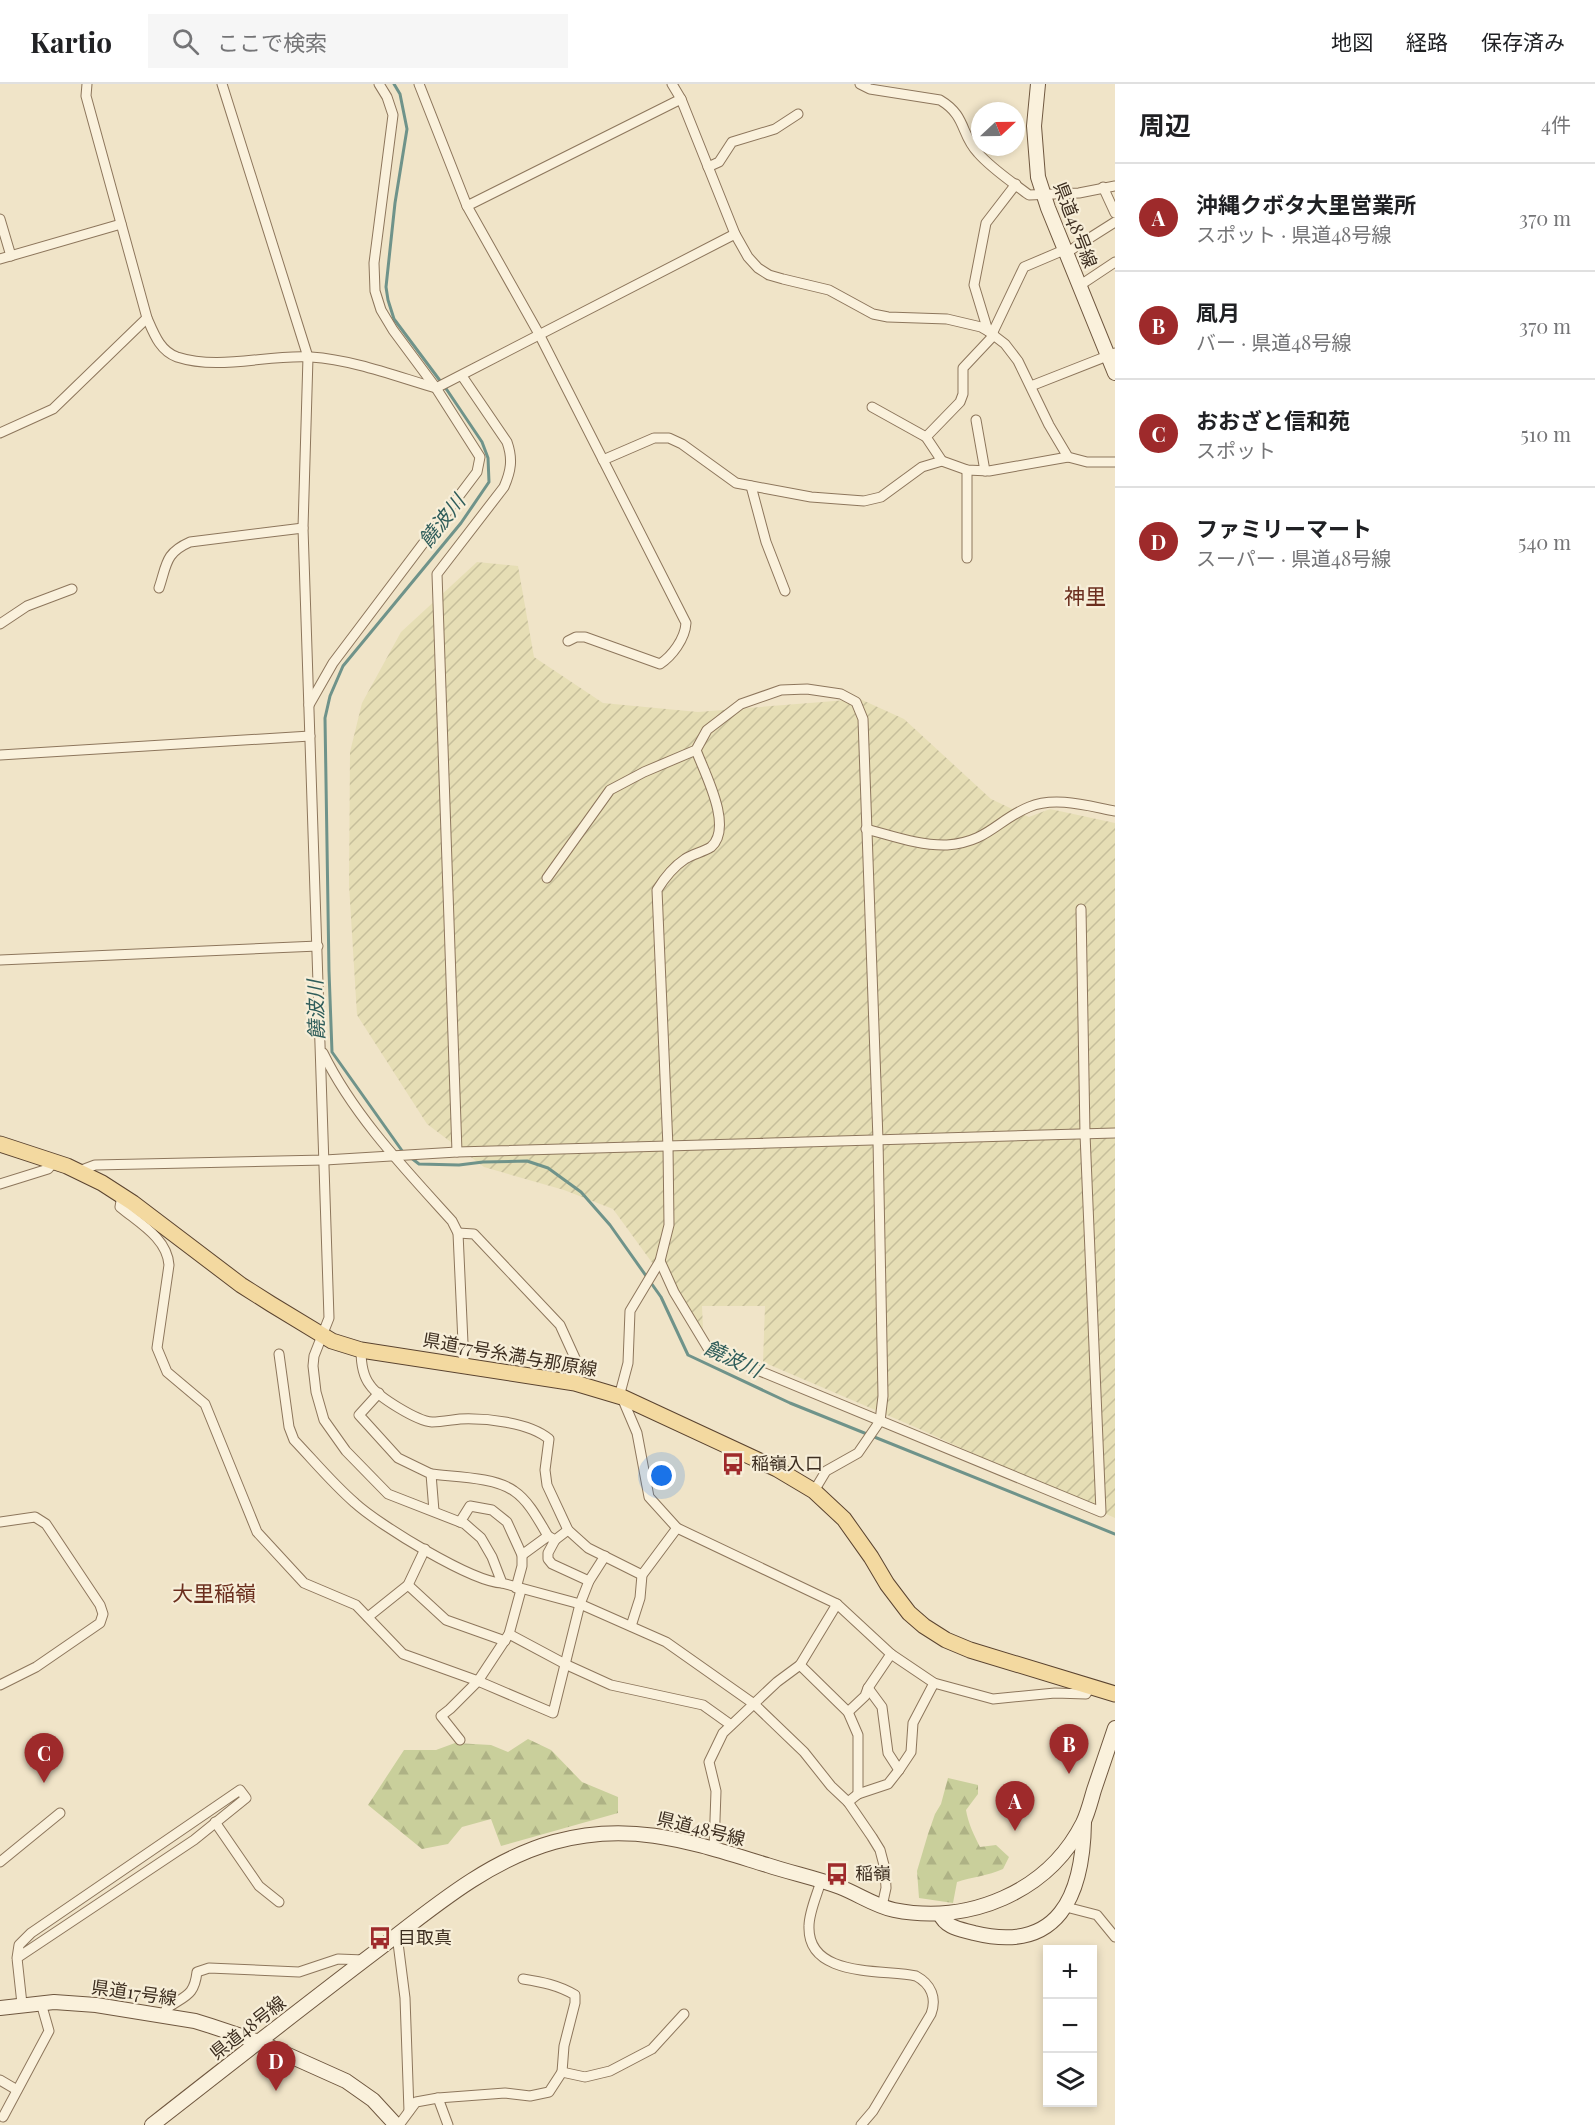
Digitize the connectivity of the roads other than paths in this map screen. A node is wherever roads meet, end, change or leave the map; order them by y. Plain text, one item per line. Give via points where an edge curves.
1 (87, 84) edge
2 (222, 84) edge
3 (379, 84) edge
4 (419, 84) edge
5 (672, 84) edge
6 (860, 84) edge
7 (1038, 84) edge
8 (681, 99) junction
9 (798, 114) dead end
10 (708, 167) junction
11 (1016, 184) junction
12 (1115, 186) edge
13 (1103, 187) junction
14 (1043, 195) junction
15 (467, 206) junction
16 (1115, 213) edge
17 (0, 219) edge
18 (1115, 222) edge
19 (121, 224) junction
20 (735, 234) junction
21 (1065, 251) junction
22 (11, 256) junction
23 (0, 259) edge
24 (1115, 262) edge
25 (1079, 286) junction
26 (147, 318) junction
27 (992, 333) junction
28 (539, 334) junction
29 (1111, 355) edge
30 (308, 357) junction
31 (1115, 373) edge
32 (462, 376) junction
33 (1031, 386) junction
34 (436, 388) junction
35 (872, 407) dead end
36 (976, 420) dead end
37 (0, 433) edge
38 (926, 437) junction
39 (1068, 457) junction
40 (603, 460) junction
41 (942, 460) junction
42 (1115, 462) edge
43 (967, 470) junction
44 (985, 471) junction
45 (751, 486) junction
46 (303, 528) junction
47 (967, 558) dead end
48 (159, 588) dead end
49 (72, 589) dead end
50 (785, 591) dead end
51 (0, 624) edge
52 (568, 641) dead end
53 (309, 706) junction
54 (310, 736) junction
55 (696, 750) junction
56 (0, 755) edge
57 (1115, 812) edge
58 (866, 829) junction
59 (547, 878) dead end
60 (1081, 909) dead end
61 (318, 946) junction
62 (0, 960) edge
63 (321, 1048) junction
64 (1115, 1133) edge
65 (1085, 1134) junction
66 (878, 1140) junction
67 (0, 1144) edge
68 (668, 1147) junction
69 (457, 1152) junction
70 (392, 1156) junction
71 (324, 1160) junction
72 (54, 1162) junction
73 (79, 1170) junction
74 (0, 1184) edge
75 (122, 1195) junction
76 (458, 1233) junction
77 (660, 1261) junction
78 (323, 1336) junction
79 (361, 1350) junction
80 (279, 1354) dead end
81 (464, 1365) junction
82 (574, 1383) junction
83 (378, 1393) junction
84 (622, 1397) junction
85 (880, 1421) junction
86 (432, 1474) junction
87 (814, 1491) junction
88 (434, 1511) junction
89 (0, 1522) edge
90 (460, 1522) junction
91 (677, 1528) junction
92 (568, 1530) junction
93 (551, 1538) junction
94 (425, 1549) junction
95 (522, 1555) junction
96 (605, 1556) junction
97 (642, 1575) junction
98 (589, 1581) junction
99 (502, 1583) junction
100 (408, 1585) junction
101 (519, 1589) junction
102 (580, 1604) junction
103 (837, 1604) junction
104 (368, 1617) junction
105 (631, 1626) junction
106 (507, 1638) junction
107 (891, 1654) junction
108 (567, 1665) junction
109 (800, 1665) junction
110 (478, 1681) junction
111 (934, 1683) junction
112 (0, 1685) edge
113 (1090, 1687) junction
114 (868, 1688) junction
115 (1115, 1694) edge
116 (754, 1704) junction
117 (848, 1712) junction
118 (731, 1725) junction
119 (1115, 1728) edge
120 (460, 1740) dead end
121 (899, 1770) junction
122 (858, 1794) junction
123 (848, 1802) junction
124 (60, 1813) dead end
125 (215, 1822) junction
126 (1084, 1822) junction
127 (714, 1848) junction
128 (0, 1863) edge
129 (822, 1881) junction
130 (279, 1902) dead end
131 (882, 1906) junction
132 (1066, 1906) junction
133 (940, 1914) junction
134 (397, 1935) junction
135 (1115, 1937) edge
136 (17, 1958) junction
137 (364, 1960) junction
138 (523, 1979) dead end
139 (41, 2003) junction
140 (22, 2004) junction
141 (0, 2008) edge
142 (684, 2014) dead end
143 (164, 2016) junction
144 (259, 2042) junction
145 (562, 2072) junction
146 (0, 2080) edge
147 (17, 2090) junction
148 (438, 2098) junction
149 (409, 2111) junction
150 (3, 2117) dead end
151 (152, 2125) edge
152 (397, 2125) edge
153 (448, 2125) edge
154 (861, 2125) edge

1 - 19 street via 86,96
2 - 30 street
3 - 34 street via 393,115 374,263 375,291 393,330
4 - 15 street
5 - 8 street
6 - 11 street via 940,100 948,105 957,113 978,153
7 - 14 main road, 県道48号線 via 1034,141
8 - 10 street
8 - 15 street
9 - 10 street via 775,129 732,142 719,162
10 - 20 street
11 - 14 street via 1029,195
11 - 27 street via 986,223 974,285
12 - 13 street
13 - 14 street
13 - 16 street
14 - 21 main road, 県道48号線
15 - 28 street
17 - 22 street
18 - 21 street
19 - 22 street
19 - 26 street
20 - 27 street via 748,257 769,275 829,290 873,314 947,319
20 - 28 street
21 - 25 main road, 県道48号線
21 - 27 street via 1024,267
22 - 23 street
24 - 25 street
25 - 29 main road, 県道48号線
26 - 30 street via 157,341 176,357 208,362
26 - 37 street via 53,409
27 - 33 street via 1018,361
27 - 38 street via 963,368 960,402
28 - 32 street
28 - 40 street
29 - 31 main road, 県道48号線
29 - 33 street
30 - 34 street via 345,361
30 - 46 street
32 - 34 street
32 - 69 street via 507,442 511,471 504,487 437,574
33 - 39 street
34 - 53 street via 480,457 477,472 333,663
35 - 38 street
36 - 44 street
38 - 41 street
39 - 42 street via 1077,461
39 - 44 street
40 - 45 street via 654,438 669,438 736,483
40 - 52 street via 686,623 685,630 670,657 660,664 585,637
41 - 43 street
41 - 45 street via 922,467 881,497 864,501 811,497
43 - 44 street
43 - 47 street
45 - 50 street
46 - 48 street via 190,542 175,549 169,557
46 - 53 street
49 - 51 street via 27,606
53 - 54 street
54 - 56 street
54 - 61 street
55 - 58 street via 706,730 741,704 781,690 842,694 856,702 863,719
55 - 59 street via 610,790
55 - 68 street via 719,810 719,831 709,848 670,871 657,890
57 - 58 street via 1051,802 1029,806 984,836 948,845 927,844
58 - 66 street
60 - 65 street
61 - 62 street
61 - 63 street
63 - 70 street via 334,1076
63 - 71 street
64 - 65 street
65 - 66 street
65 - 85 street via 1101,1512
66 - 68 street
66 - 85 street via 883,1396
67 - 72 main road, 県道77号糸満与那原線
68 - 69 street
68 - 77 street via 669,1225
69 - 70 street
70 - 71 street
70 - 76 street via 452,1221
71 - 73 street via 95,1165
71 - 78 street via 329,1318
72 - 73 main road, 県道77号糸満与那原線
72 - 74 street via 48,1169
73 - 75 main road, 県道77号糸満与那原線
75 - 78 main road, 県道77号糸満与那原線 via 241,1285
75 - 104 street via 120,1207 158,1239 169,1258 157,1348 167,1372 206,1404 257,1532 304,1583 356,1605
76 - 81 street
76 - 82 street via 474,1234 560,1325 575,1358
77 - 84 street via 630,1311
77 - 85 street via 709,1350
78 - 79 main road, 県道77号糸満与那原線
78 - 88 street via 313,1366 324,1420 346,1452 388,1494
79 - 81 main road, 県道77号糸満与那原線
79 - 83 street via 366,1379
80 - 94 street via 294,1440 355,1503
81 - 82 main road, 県道77号糸満与那原線
82 - 84 main road, 県道77号糸満与那原線
83 - 86 street via 359,1415 398,1458
83 - 92 street via 415,1418 433,1422 497,1421 544,1435 549,1439 544,1470 547,1485
84 - 87 main road, 県道77号糸満与那原線 via 777,1469
84 - 91 street via 637,1433 649,1497
85 - 87 street via 858,1453 826,1471
86 - 88 street
86 - 93 street via 499,1483 515,1492
87 - 113 main road, 県道77号糸満与那原線 via 844,1519 896,1597 924,1626 970,1650
88 - 90 street
89 - 112 street via 35,1517 46,1524 103,1614 100,1623 36,1667
90 - 95 street via 470,1506 492,1510 507,1522
90 - 99 street via 481,1538
91 - 97 street
91 - 103 street
92 - 93 street
92 - 96 street via 588,1548
93 - 95 street
93 - 98 street via 548,1559 552,1564
94 - 99 street via 491,1583
94 - 100 street
95 - 101 street
96 - 97 street
96 - 98 street
97 - 105 street
98 - 102 street
99 - 101 street
100 - 104 street
100 - 106 street via 446,1620
101 - 102 street
101 - 106 street
102 - 105 street
102 - 108 street
103 - 107 street
103 - 109 street
104 - 110 street via 403,1654
105 - 116 street via 666,1642
106 - 108 street
106 - 110 street
107 - 111 street
107 - 114 street
108 - 110 street via 553,1713
108 - 118 street via 611,1685 703,1705
109 - 116 street
109 - 117 street
110 - 120 street via 441,1716
111 - 113 street via 993,1699 1086,1694
111 - 121 street via 913,1723 911,1752
113 - 115 main road, 県道77号糸満与那原線
114 - 117 street
114 - 121 street via 882,1707 888,1753
116 - 118 street
116 - 123 street
117 - 122 street via 858,1735
118 - 127 street via 709,1762 716,1791
119 - 126 main road, 県道48号線
121 - 122 street via 888,1785
122 - 123 street
123 - 131 street via 880,1850 886,1879
124 - 128 street
125 - 130 street via 259,1886
125 - 136 street
125 - 136 street via 246,1798 240,1790 37,1928 20,1945
126 - 132 main road via 1079,1866
126 - 133 main road, 県道48号線 via 1058,1858 1027,1886 994,1904
127 - 129 main road, 県道48号線
127 - 134 main road, 県道48号線 via 642,1833 556,1841 513,1857 483,1874
129 - 131 main road, 県道48号線
129 - 154 street via 809,1927 820,1955 840,1966 916,1976 926,1982 933,1996 931,2014
131 - 133 main road, 県道48号線
132 - 133 main road via 1042,1929 1010,1938 950,1926
132 - 135 street via 1097,1915
134 - 137 main road, 県道48号線
134 - 149 street via 405,1998
136 - 140 street
137 - 143 street via 338,1959 299,1972 203,1969 197,1972 193,1990 166,2009
137 - 144 main road, 県道48号線
138 - 145 street via 562,1987 575,1995
139 - 140 main road, 県道17号線
139 - 143 main road, 県道17号線 via 96,2005
139 - 147 street via 49,2031
140 - 141 main road, 県道17号線
142 - 145 street via 652,2049 610,2071 585,2077
143 - 144 main road, 県道17号線 via 195,2021
144 - 151 main road, 県道48号線
144 - 152 main road, 県道17号線 via 362,2091
145 - 148 street via 549,2092 530,2096 505,2093
146 - 147 street
147 - 150 street
148 - 149 street via 416,2102
148 - 153 street
149 - 152 street

